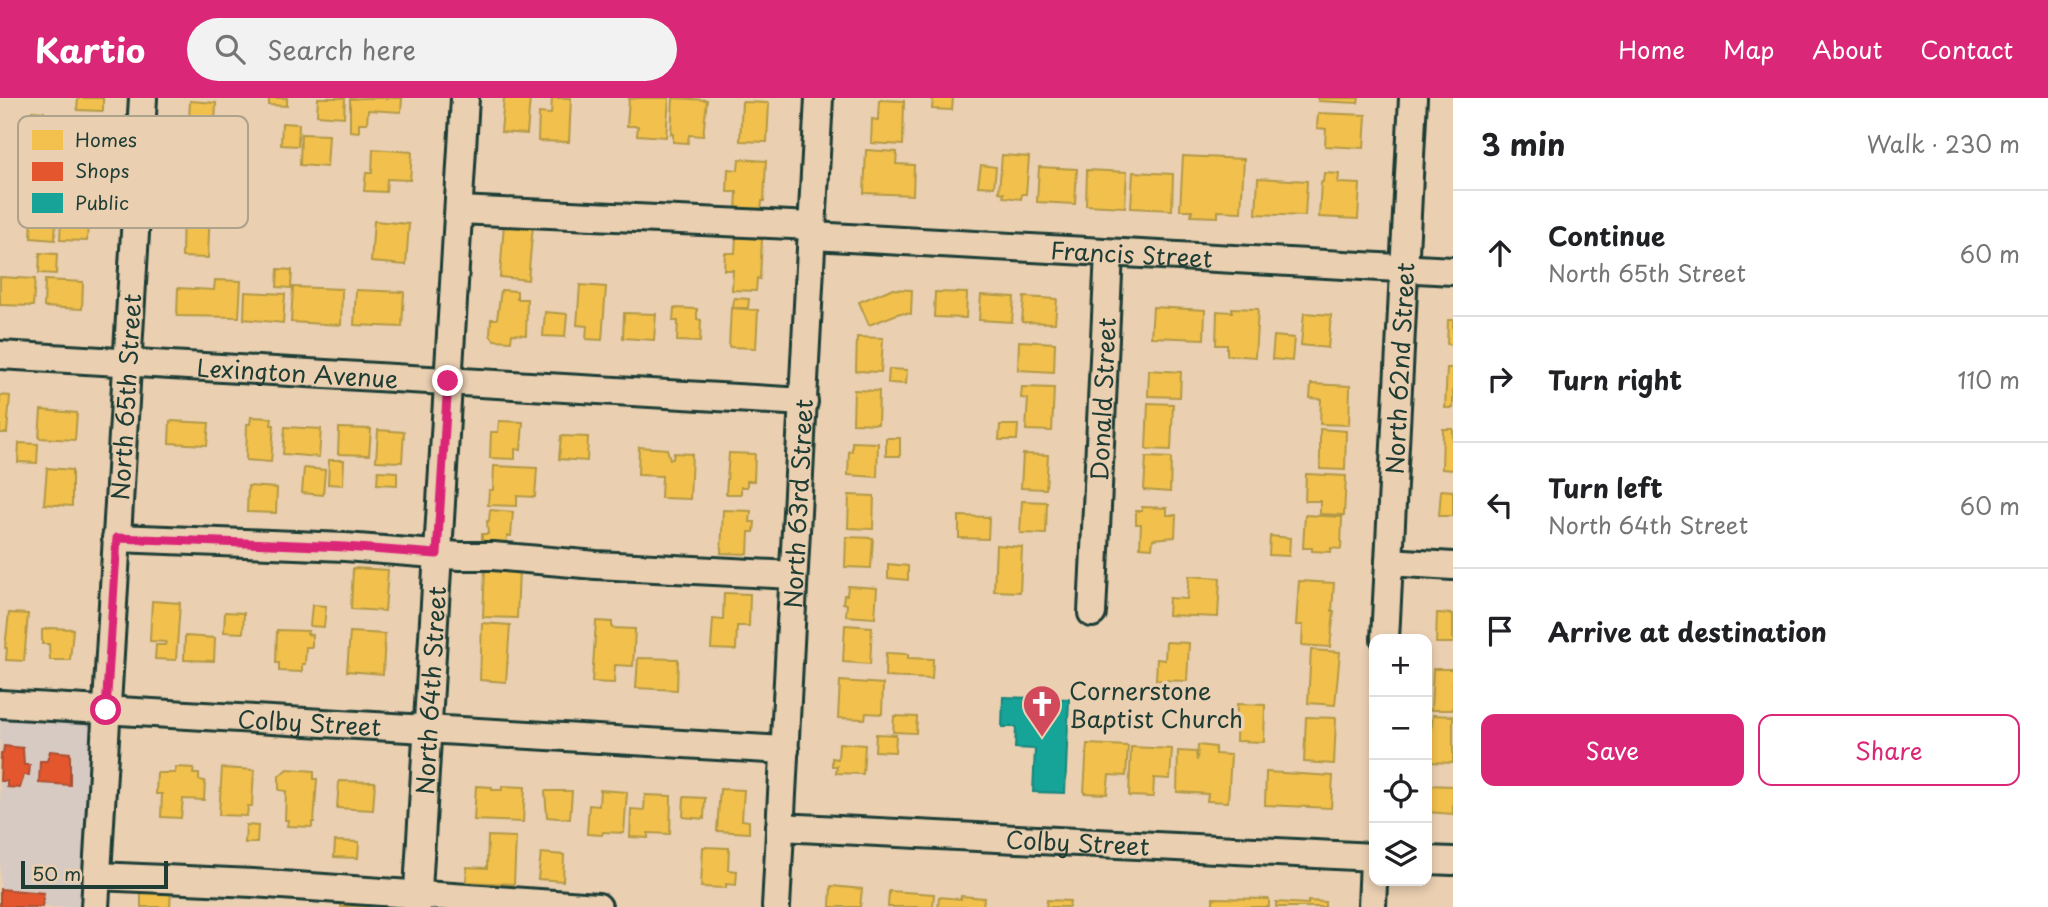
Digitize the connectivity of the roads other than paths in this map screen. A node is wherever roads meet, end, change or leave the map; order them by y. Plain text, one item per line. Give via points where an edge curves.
1 (143, 98) edge
2 (465, 98) edge
3 (820, 98) edge
4 (1413, 98) edge
5 (142, 116) edge
6 (458, 210) junction
7 (135, 228) edge
8 (812, 231) junction
9 (1109, 253) junction
10 (1404, 269) junction
11 (1453, 271) edge
12 (0, 355) edge
13 (127, 362) junction
14 (448, 381) junction
15 (804, 402) junction
16 (117, 538) junction
17 (437, 554) junction
18 (1389, 562) junction
19 (1453, 566) edge
20 (793, 575) junction
21 (1092, 613) dead end
22 (1385, 634) edge
23 (0, 704) edge
24 (106, 710) junction
25 (428, 729) junction
26 (785, 750) junction
27 (780, 827) junction
28 (1369, 859) edge
29 (1432, 860) edge
30 (1453, 861) edge
31 (97, 876) junction
32 (1373, 886) edge
33 (417, 901) edge
34 (95, 907) edge
35 (598, 907) edge
36 (776, 907) edge
37 (1372, 907) edge

1 - 5 street, North 65th Street
2 - 6 street, North 64th Street
3 - 8 street, North 63rd Street
4 - 10 street, North 62nd Street
6 - 8 street, Francis Street
6 - 14 street, North 64th Street
7 - 13 street, North 65th Street
8 - 9 street, Francis Street
8 - 15 street, North 63rd Street
9 - 10 street, Francis Street
9 - 21 street, Donald Street
10 - 11 street, Francis Street
10 - 18 street, North 62nd Street
12 - 13 street, Lexington Avenue
13 - 14 street, Lexington Avenue
13 - 16 street, North 65th Street
14 - 15 street, Lexington Avenue
14 - 17 street, North 64th Street
15 - 20 street, North 63rd Street
16 - 17 street
16 - 24 street, North 65th Street
17 - 20 street
17 - 25 street, North 64th Street
18 - 19 street
18 - 22 street, North 62nd Street
20 - 26 street, North 63rd Street
23 - 24 street, Colby Street
24 - 25 street, Colby Street
24 - 31 street, North 65th Street
25 - 26 street, Colby Street
25 - 33 street, North 64th Street
26 - 27 street, North 63rd Street
27 - 28 street, Colby Street
27 - 36 street, North 63rd Street
29 - 30 street
31 - 33 street via 253,883
31 - 34 street, North 65th Street
32 - 37 street
33 - 35 street

